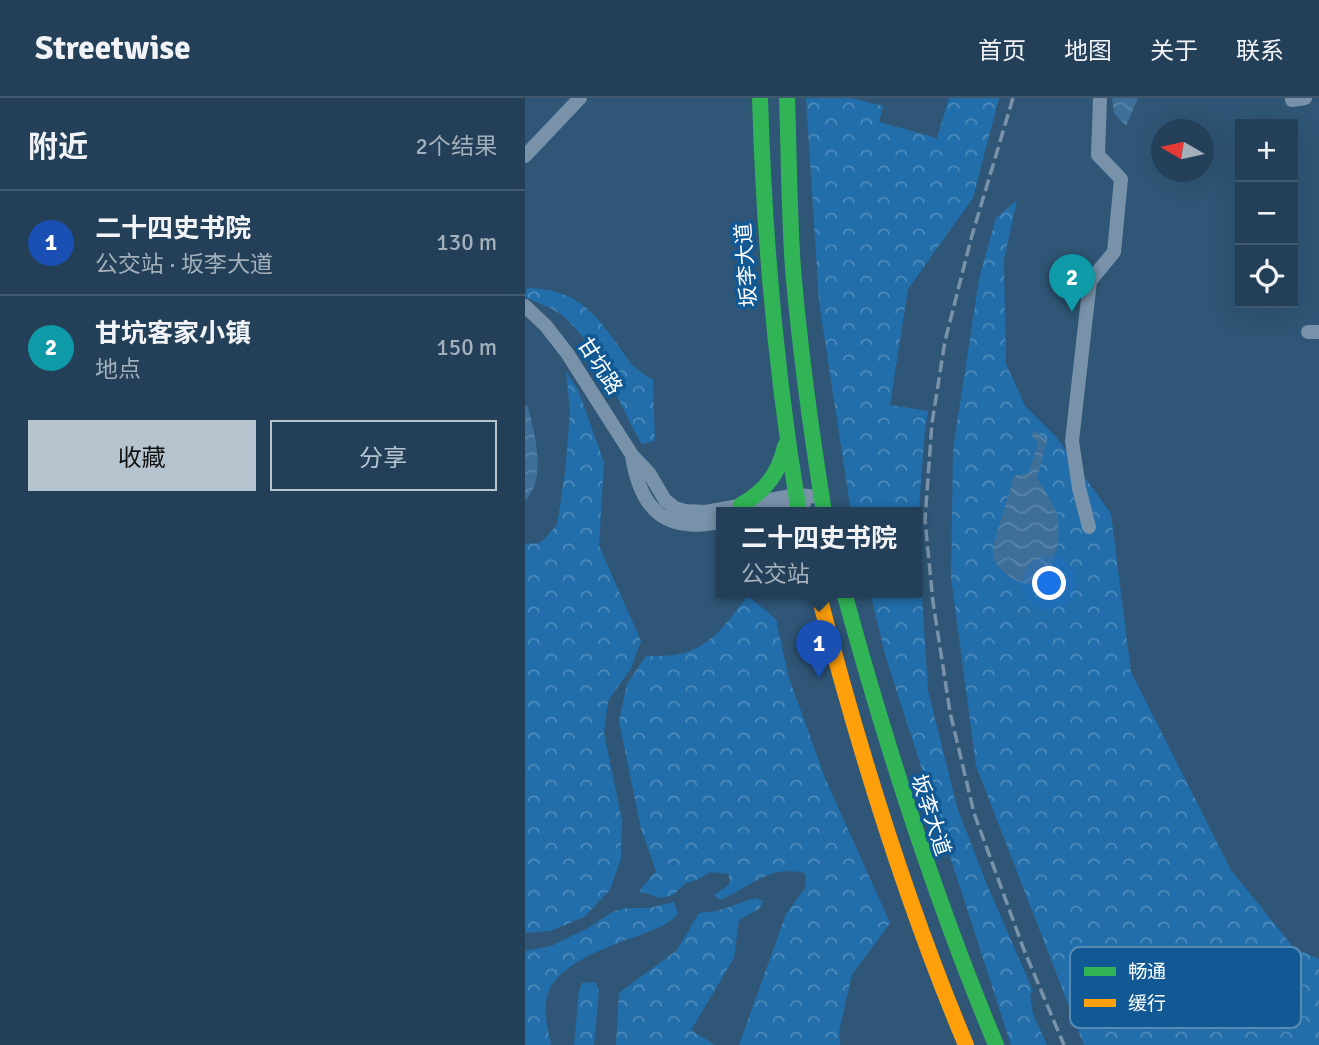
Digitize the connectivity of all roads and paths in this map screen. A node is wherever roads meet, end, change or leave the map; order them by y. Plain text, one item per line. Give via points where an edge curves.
1 (580, 98) edge
2 (760, 98) edge
3 (787, 98) edge
4 (1100, 98) edge
5 (525, 156) edge
6 (525, 306) edge
7 (786, 436) junction
8 (632, 455) junction
9 (797, 504) edge
10 (822, 504) edge
11 (741, 505) junction
12 (730, 507) edge
13 (716, 509) edge
14 (716, 523) edge
15 (1089, 527) dead end
16 (820, 598) edge
17 (846, 598) edge
18 (966, 1045) edge
19 (996, 1045) edge

1 - 5 street
2 - 7 main road, 坂李大道 via 771,313
3 - 10 main road via 797,309
4 - 15 street via 1098,155 1121,179 1114,252 1090,281 1072,441
6 - 8 street, 甘坑路 via 567,354
7 - 9 main road, 坂李大道
7 - 11 main road via 772,481
8 - 13 street via 675,508 696,513
8 - 14 street via 642,492 657,512 667,520 692,526
9 - 10 street
9 - 11 street
11 - 12 street
16 - 18 main road via 901,881
17 - 19 main road, 坂李大道 via 931,883

